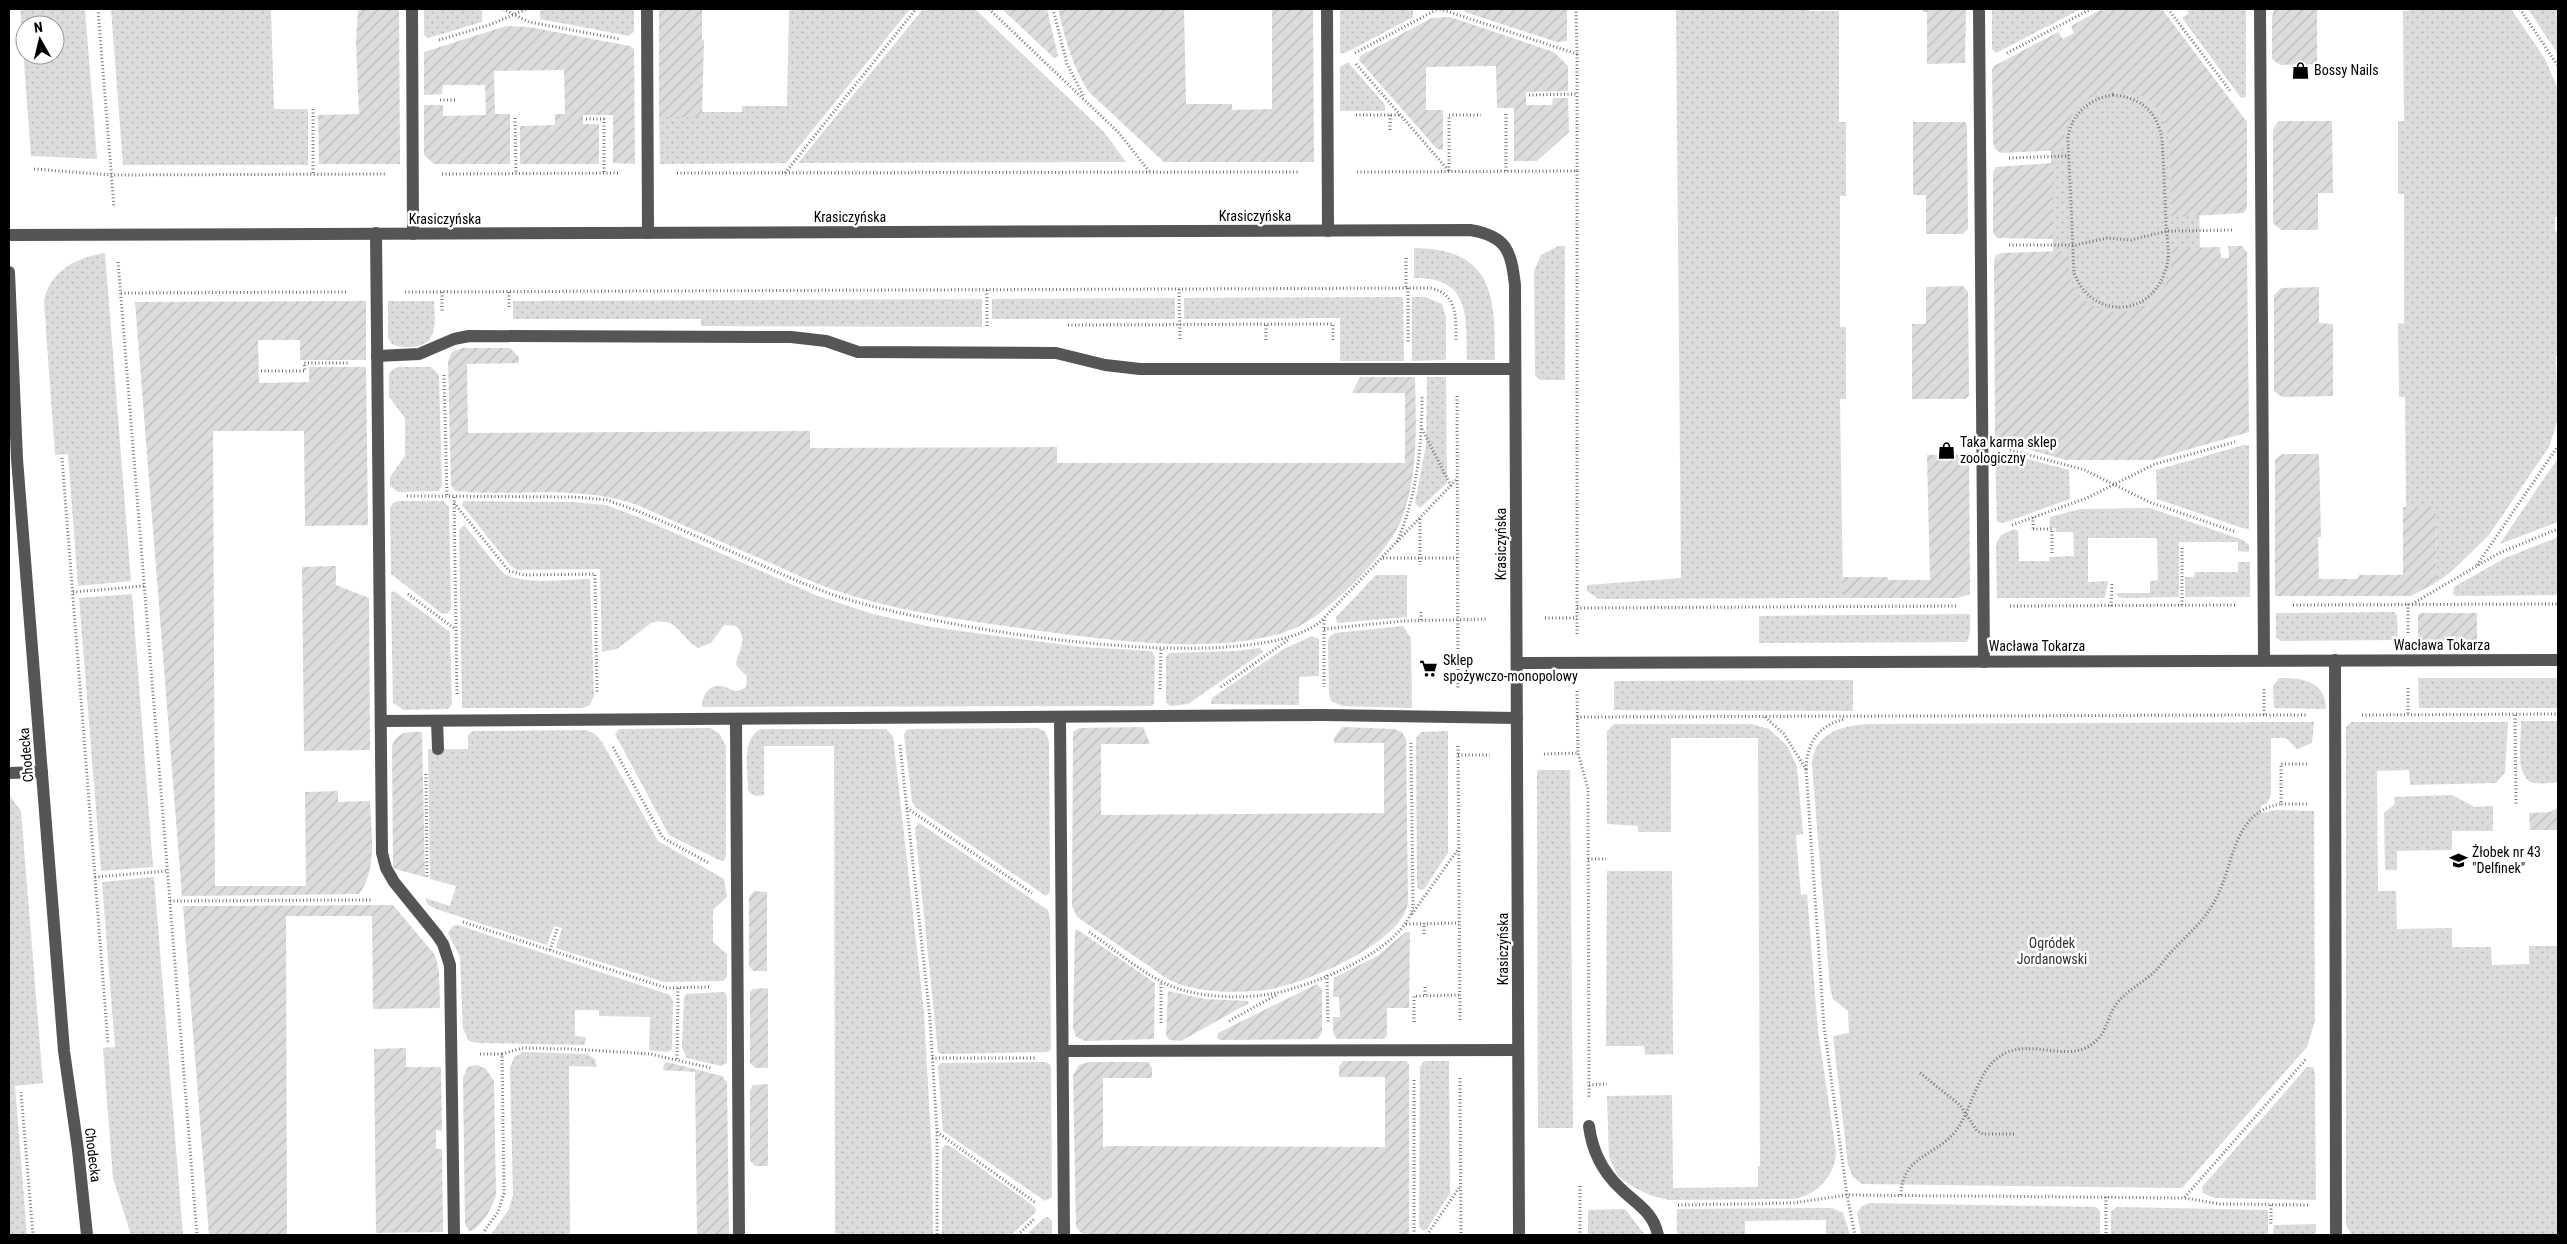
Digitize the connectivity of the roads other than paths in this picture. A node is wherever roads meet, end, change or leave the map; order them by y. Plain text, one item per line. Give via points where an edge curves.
1 (412, 9) edge
2 (647, 9) edge
3 (1327, 9) edge
4 (1979, 9) edge
5 (2260, 9) edge
6 (1328, 231) junction
7 (376, 233) junction
8 (648, 233) junction
9 (413, 234) junction
10 (9, 235) edge
11 (9, 272) edge
12 (377, 360) junction
13 (1515, 368) junction
14 (2264, 660) junction
15 (2335, 660) junction
16 (2558, 660) edge
17 (1984, 662) junction
18 (1517, 663) junction
19 (1060, 717) junction
20 (1517, 718) junction
21 (736, 719) junction
22 (380, 721) junction
23 (437, 721) junction
24 (438, 749) dead end
25 (42, 772) junction
26 (9, 773) edge
27 (1518, 1050) junction
28 (1063, 1054) junction
29 (1589, 1126) road end
30 (1064, 1229) edge
31 (87, 1235) edge
32 (454, 1235) edge
33 (739, 1235) edge
34 (1520, 1235) edge
35 (1658, 1235) edge
36 (2336, 1235) edge

1 - 9 street
2 - 8 street
3 - 6 street
4 - 17 street
5 - 14 street
6 - 8 street, Krasiczyńska
6 - 13 street, Krasiczyńska via 1470,230 1492,235 1501,241 1512,261 1514,273
7 - 9 street, Krasiczyńska
7 - 10 street, Krasiczyńska
7 - 12 street
8 - 9 street, Krasiczyńska
11 - 25 street, Chodecka via 17,458
12 - 13 street via 419,354 469,336 791,336 826,341 864,353 1056,353 1121,368
12 - 22 street
13 - 18 street, Krasiczyńska
14 - 15 street, Wacława Tokarza
14 - 17 street, Wacława Tokarza
15 - 16 street, Wacława Tokarza
15 - 36 street
17 - 18 street, Wacława Tokarza
18 - 20 street, Krasiczyńska
19 - 20 street via 1324,715
19 - 21 street
19 - 28 street
20 - 27 street, Krasiczyńska
21 - 23 street
21 - 33 street
22 - 23 street
22 - 32 street via 383,859 391,878 443,944 450,965
23 - 24 street
25 - 26 street
25 - 31 street, Chodecka via 66,1066
27 - 28 street via 1161,1050
27 - 34 street, Krasiczyńska
28 - 30 street
29 - 35 street via 1597,1157 1620,1189 1649,1213

